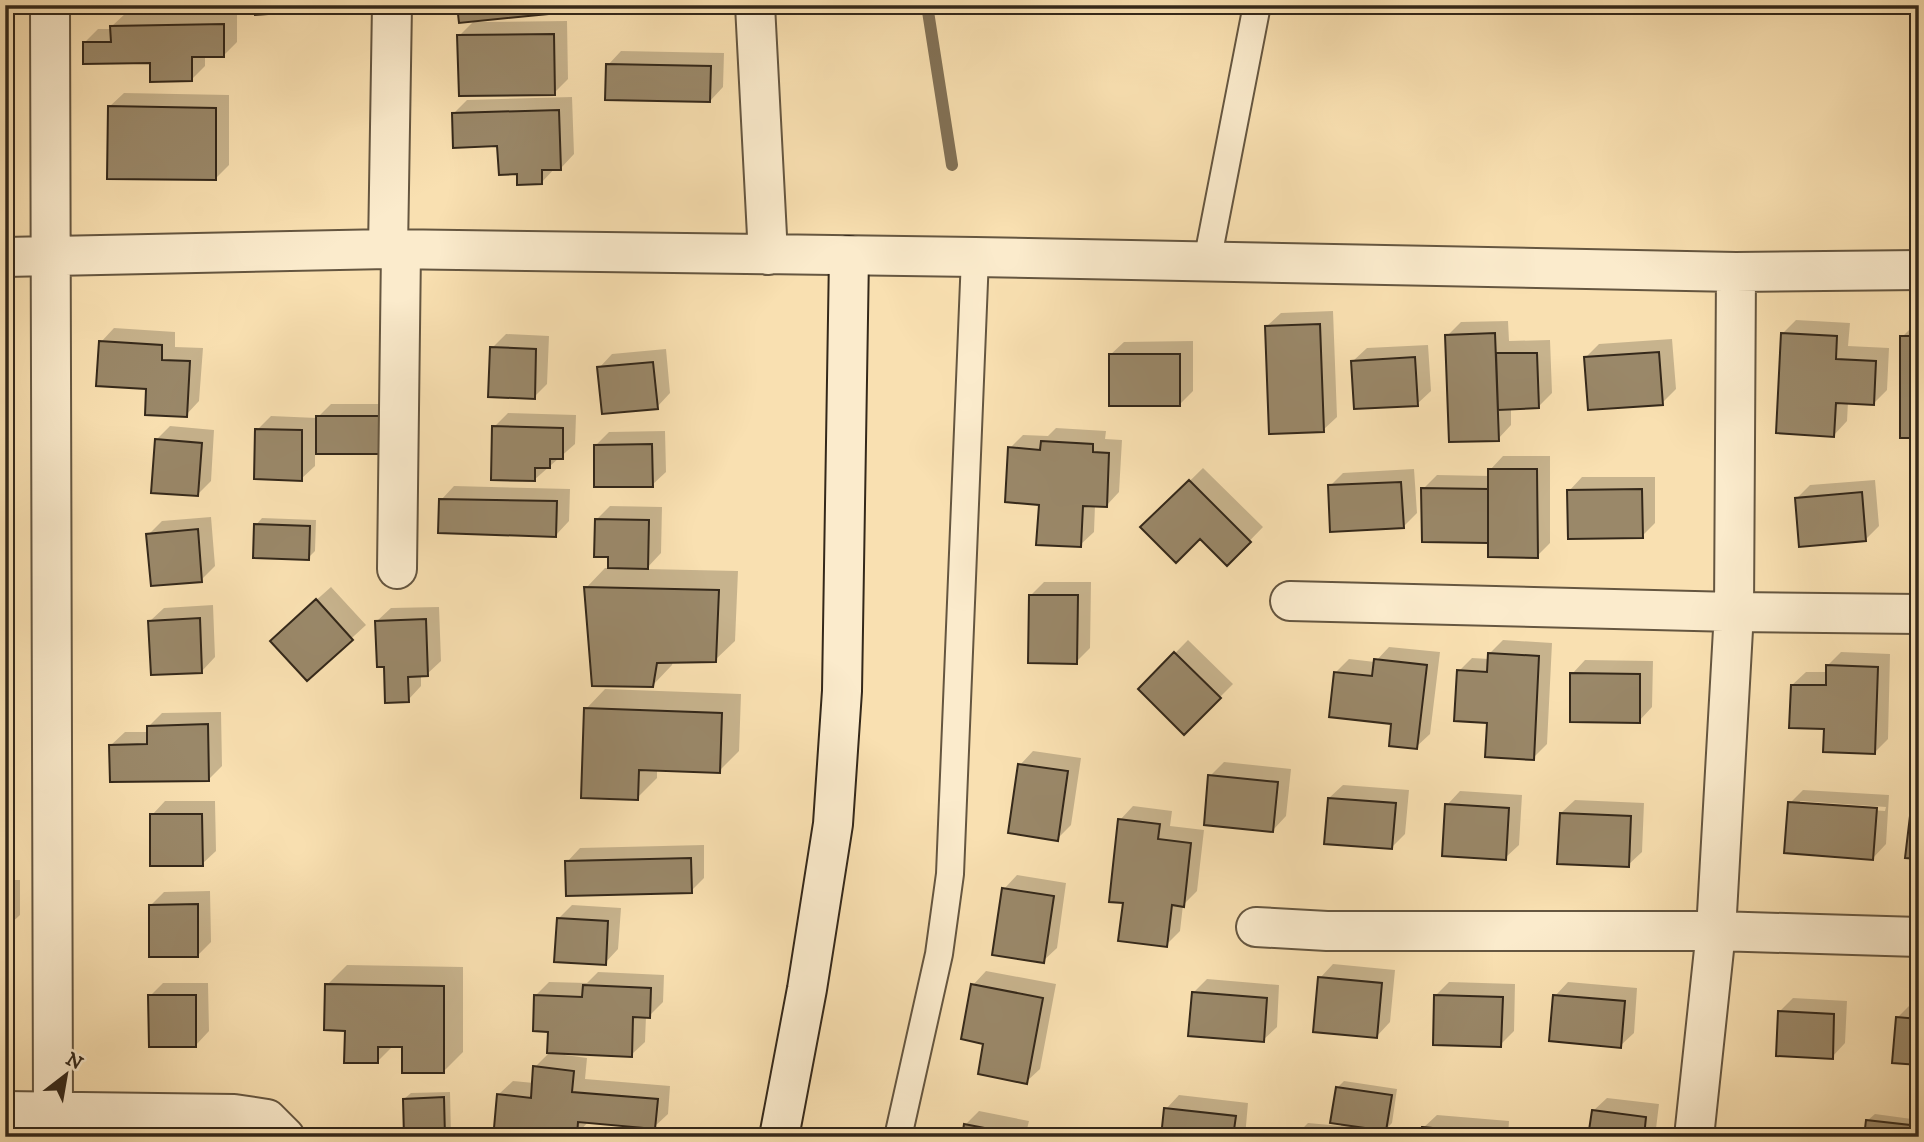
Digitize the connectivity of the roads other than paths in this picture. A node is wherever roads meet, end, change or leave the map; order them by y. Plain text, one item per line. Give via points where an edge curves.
1 (50, 5) edge
2 (392, 5) edge
3 (755, 5) edge
4 (1257, 5) edge
5 (395, 249) junction
6 (768, 255) junction
7 (849, 256) junction
8 (5, 257) edge
9 (51, 257) junction
10 (975, 257) junction
11 (1207, 262) junction
12 (1919, 270) edge
13 (1736, 272) junction
14 (397, 569) dead end
15 (1290, 601) dead end
16 (1734, 612) junction
17 (1919, 614) edge
18 (1256, 927) dead end
19 (1716, 931) junction
20 (1919, 937) edge
21 (53, 1110) junction
22 (5, 1111) edge
23 (285, 1137) edge
24 (779, 1137) edge
25 (898, 1137) edge
26 (1694, 1137) edge

1 - 9 street
2 - 5 street
3 - 6 street
4 - 11 lane
5 - 6 street
5 - 9 street
5 - 14 street
6 - 7 street
7 - 10 street
7 - 24 street via 842,691 833,824
8 - 9 street
9 - 21 street
10 - 11 street
10 - 25 lane via 950,874 939,954
11 - 13 street
12 - 13 street
13 - 16 street
15 - 16 street
16 - 17 street
16 - 19 street
18 - 19 street
19 - 20 street
19 - 26 street
21 - 22 street
21 - 23 street via 234,1114 267,1119

